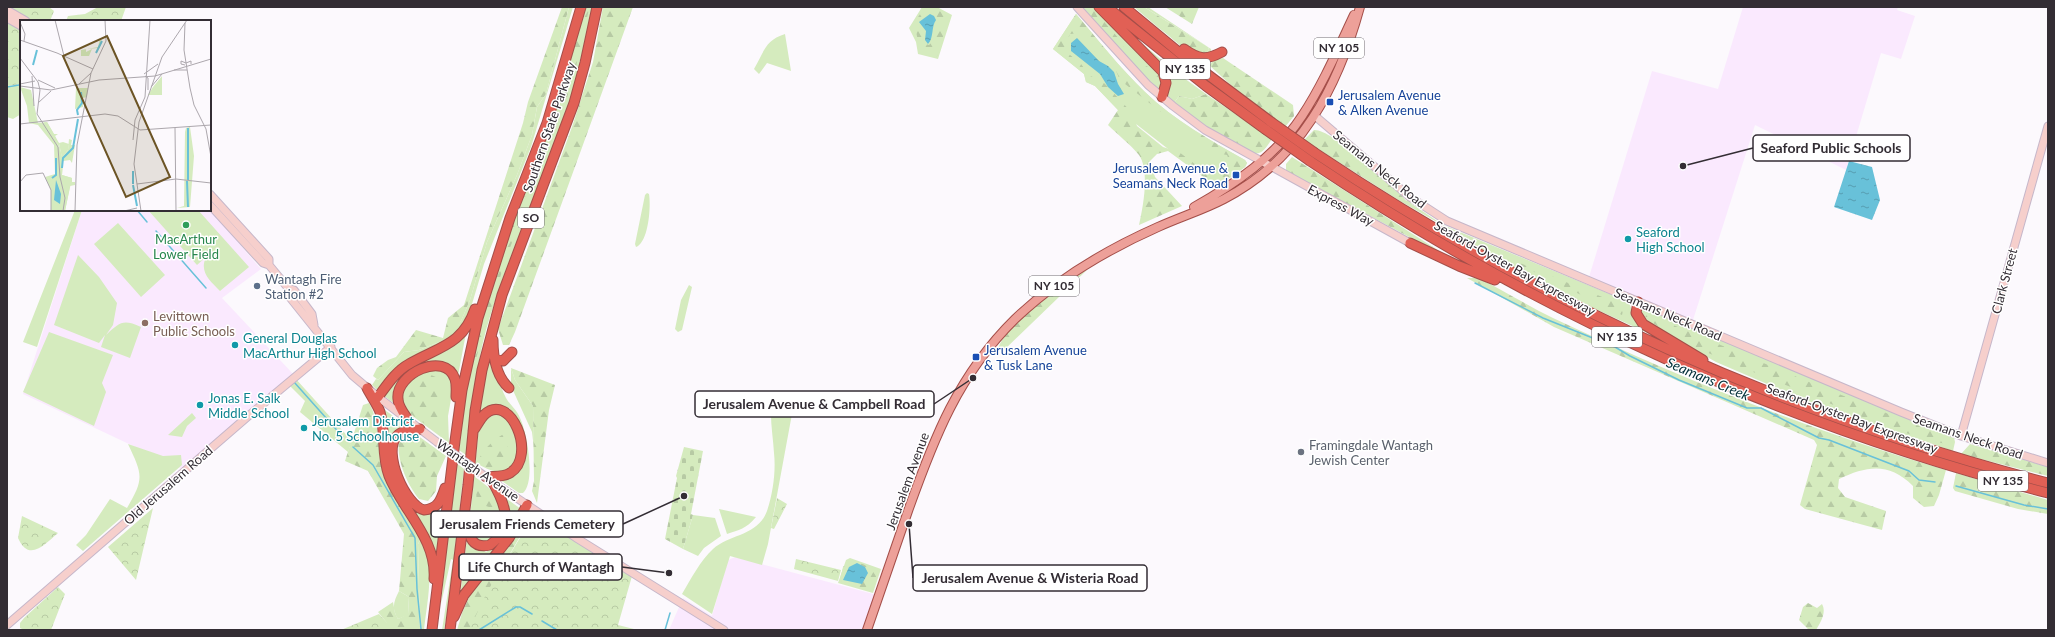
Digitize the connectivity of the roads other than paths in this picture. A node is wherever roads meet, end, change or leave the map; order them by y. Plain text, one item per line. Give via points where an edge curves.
1 (581, 7) edge
2 (597, 7) edge
3 (1077, 7) edge
4 (1099, 7) edge
5 (1107, 7) edge
6 (1359, 7) edge
7 (1126, 8) edge
8 (7, 10) edge
9 (7, 18) edge
10 (24, 20) edge
11 (20, 25) edge
12 (1222, 52) dead end
13 (1162, 97) junction
14 (1315, 116) junction
15 (1268, 125) junction
16 (2048, 126) edge
17 (1313, 157) junction
18 (1260, 162) junction
19 (1271, 168) junction
20 (211, 195) edge
21 (211, 206) edge
22 (510, 218) junction
23 (1162, 225) junction
24 (239, 231) junction
25 (1410, 243) joint
26 (1638, 302) junction
27 (1554, 306) junction
28 (493, 327) junction
29 (331, 347) junction
30 (512, 352) dead end
31 (494, 356) junction
32 (1733, 378) junction
33 (367, 388) junction
34 (509, 388) dead end
35 (378, 396) junction
36 (409, 421) junction
37 (420, 429) junction
38 (473, 431) junction
39 (1961, 436) junction
40 (455, 441) junction
41 (1948, 460) junction
42 (2048, 463) edge
43 (452, 464) junction
44 (1959, 464) junction
45 (489, 479) junction
46 (2048, 483) edge
47 (468, 486) junction
48 (2048, 493) edge
49 (527, 505) junction
50 (7, 625) edge
51 (451, 626) edge
52 (429, 630) edge
53 (432, 630) edge
54 (724, 630) edge
55 (867, 630) edge

1 - 22 highway, Southern State Parkway / SO via 547,123
2 - 28 highway, Southern State Parkway / SO via 574,103 512,267
3 - 13 main road via 1126,63
4 - 13 highway via 1163,72 1166,83
5 - 15 highway, Seaford-Oyster Bay Expressway / NY 135 via 1206,86
6 - 14 main road, Jerusalem Avenue / NY 105 via 1341,66
6 - 18 main road, Jerusalem Avenue / NY 105 via 1302,117
7 - 12 highway via 1198,58 1210,58
7 - 15 highway, Seaford-Oyster Bay Expressway / NY 135
8 - 10 main road
9 - 11 main road
13 - 18 main road via 1205,130
14 - 19 main road, Jerusalem Avenue / NY 105 via 1288,152
14 - 26 main road, Seamans Neck Road via 1410,197 1447,221
15 - 17 highway, Seaford-Oyster Bay Expressway / NY 135, bridge
16 - 39 main road, Clark Street
17 - 27 highway, Seaford-Oyster Bay Expressway / NY 135 via 1422,232
17 - 32 highway, Seaford-Oyster Bay Expressway / NY 135 via 1527,280 1627,331
18 - 19 main road
18 - 23 main road, Jerusalem Avenue / NY 105 via 1216,195
19 - 23 main road, Jerusalem Avenue / NY 105 via 1225,202
19 - 25 main road, Express Way
20 - 24 main road, Wantagh Avenue
21 - 24 main road, Wantagh Avenue
22 - 35 highway via 489,267 473,316 462,334 447,346 402,369
22 - 40 highway, Southern State Parkway / SO via 478,318 462,390
23 - 55 main road, Jerusalem Avenue / NY 105 via 1153,233 1103,253 1062,279 1015,320 975,366 933,442
24 - 29 main road, Wantagh Avenue via 268,259 269,265 288,288 294,290 312,314 314,325
25 - 27 highway
26 - 32 highway via 1636,313 1643,324
26 - 39 main road, Seamans Neck Road
27 - 41 highway, Seaford-Oyster Bay Expressway / NY 135 via 1657,356 1736,389 1840,429
28 - 31 highway
28 - 38 highway, Southern State Parkway / SO via 482,370
29 - 33 main road, Wantagh Avenue via 352,374
29 - 50 main road, Old Jerusalem Road
30 - 31 highway via 503,360
31 - 34 highway via 501,378
32 - 41 highway, Seaford-Oyster Bay Expressway / NY 135
33 - 35 main road, Wantagh Avenue
33 - 52 highway via 380,413 389,475 431,552 435,573
35 - 36 main road, Wantagh Avenue
36 - 37 main road, Wantagh Avenue
36 - 40 highway via 398,399 402,383 411,375 426,368 442,366 451,372 456,380
37 - 43 highway via 403,432 397,436 392,446 398,477 414,506 430,510 440,502
37 - 45 main road, Wantagh Avenue, bridge
38 - 45 highway via 488,412 499,411 513,418 519,432 522,453 517,467 505,475
38 - 47 highway, Southern State Parkway / SO
39 - 42 main road, Seamans Neck Road
40 - 43 highway, Southern State Parkway / SO
41 - 44 highway, Seaford-Oyster Bay Expressway / NY 135
43 - 53 highway, Southern State Parkway / SO
44 - 46 highway, Seaford-Oyster Bay Expressway / NY 135
44 - 48 highway, Seaford-Oyster Bay Expressway / NY 135
45 - 47 highway via 503,500 506,518 497,540 484,546 474,544 469,534
45 - 49 main road, Wantagh Avenue
47 - 51 highway, Southern State Parkway / SO
49 - 51 highway via 509,538 464,595
49 - 54 main road, Wantagh Avenue

